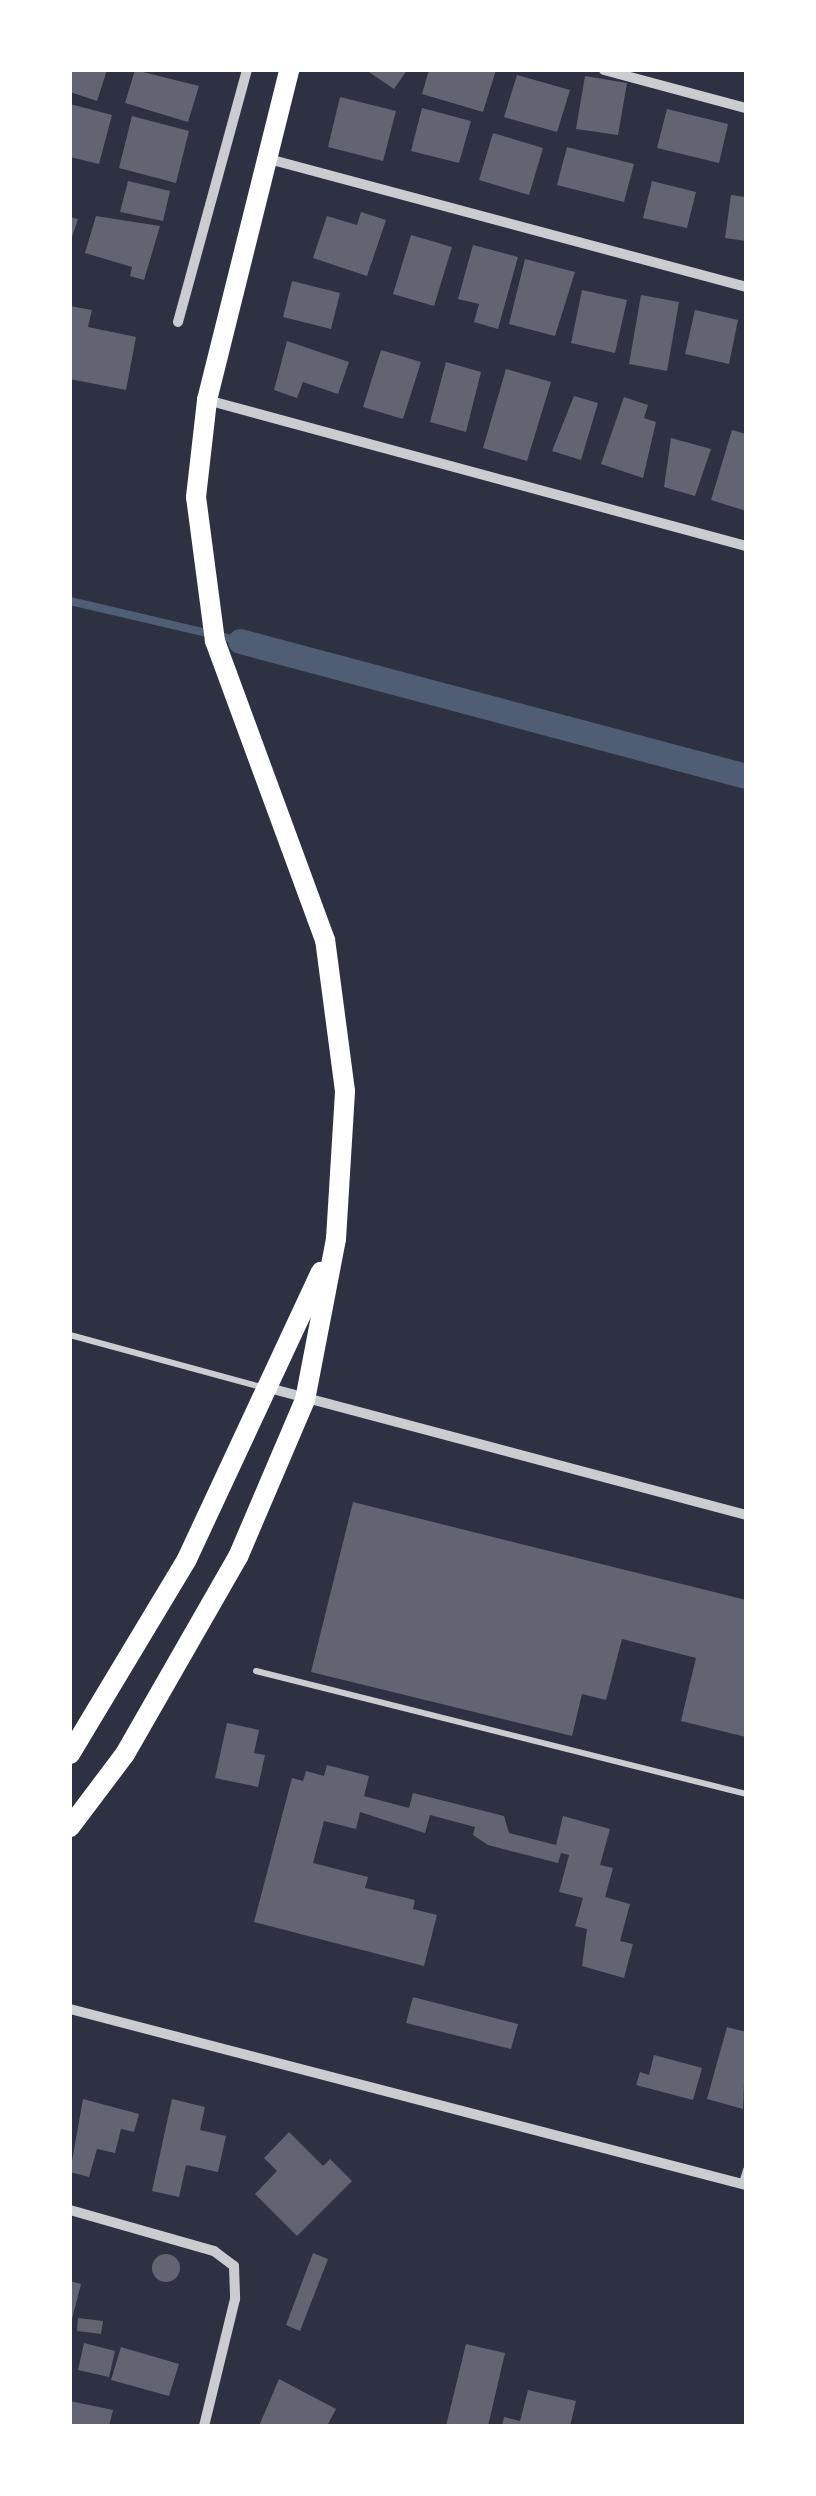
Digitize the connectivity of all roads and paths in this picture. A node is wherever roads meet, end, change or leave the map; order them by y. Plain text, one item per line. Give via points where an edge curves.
1 (247, 70) edge
2 (288, 70) edge
3 (604, 70) edge
4 (746, 108) edge
5 (264, 158) junction
6 (746, 287) edge
7 (178, 322) dead end
8 (207, 400) junction
9 (746, 546) edge
10 (336, 1238) junction
11 (70, 1336) edge
12 (270, 1388) junction
13 (305, 1400) junction
14 (746, 1515) edge
15 (256, 1670) dead end
16 (70, 1754) edge
17 (746, 1794) edge
18 (70, 1827) edge
19 (70, 2009) edge
20 (746, 2170) edge
21 (744, 2185) edge
22 (70, 2210) edge
23 (204, 2426) edge

1 - 7 street
2 - 5 main road
3 - 4 street
5 - 6 street
5 - 8 main road
8 - 9 street
8 - 10 main road via 196,483 206,586 228,683 325,940 344,1091
10 - 12 main road
10 - 13 main road
11 - 12 lane
12 - 13 street
12 - 16 main road via 188,1559
13 - 14 street
13 - 18 main road via 238,1556 125,1754
15 - 17 lane
19 - 21 street
20 - 21 lane
22 - 23 street via 214,2251 234,2266 235,2298

